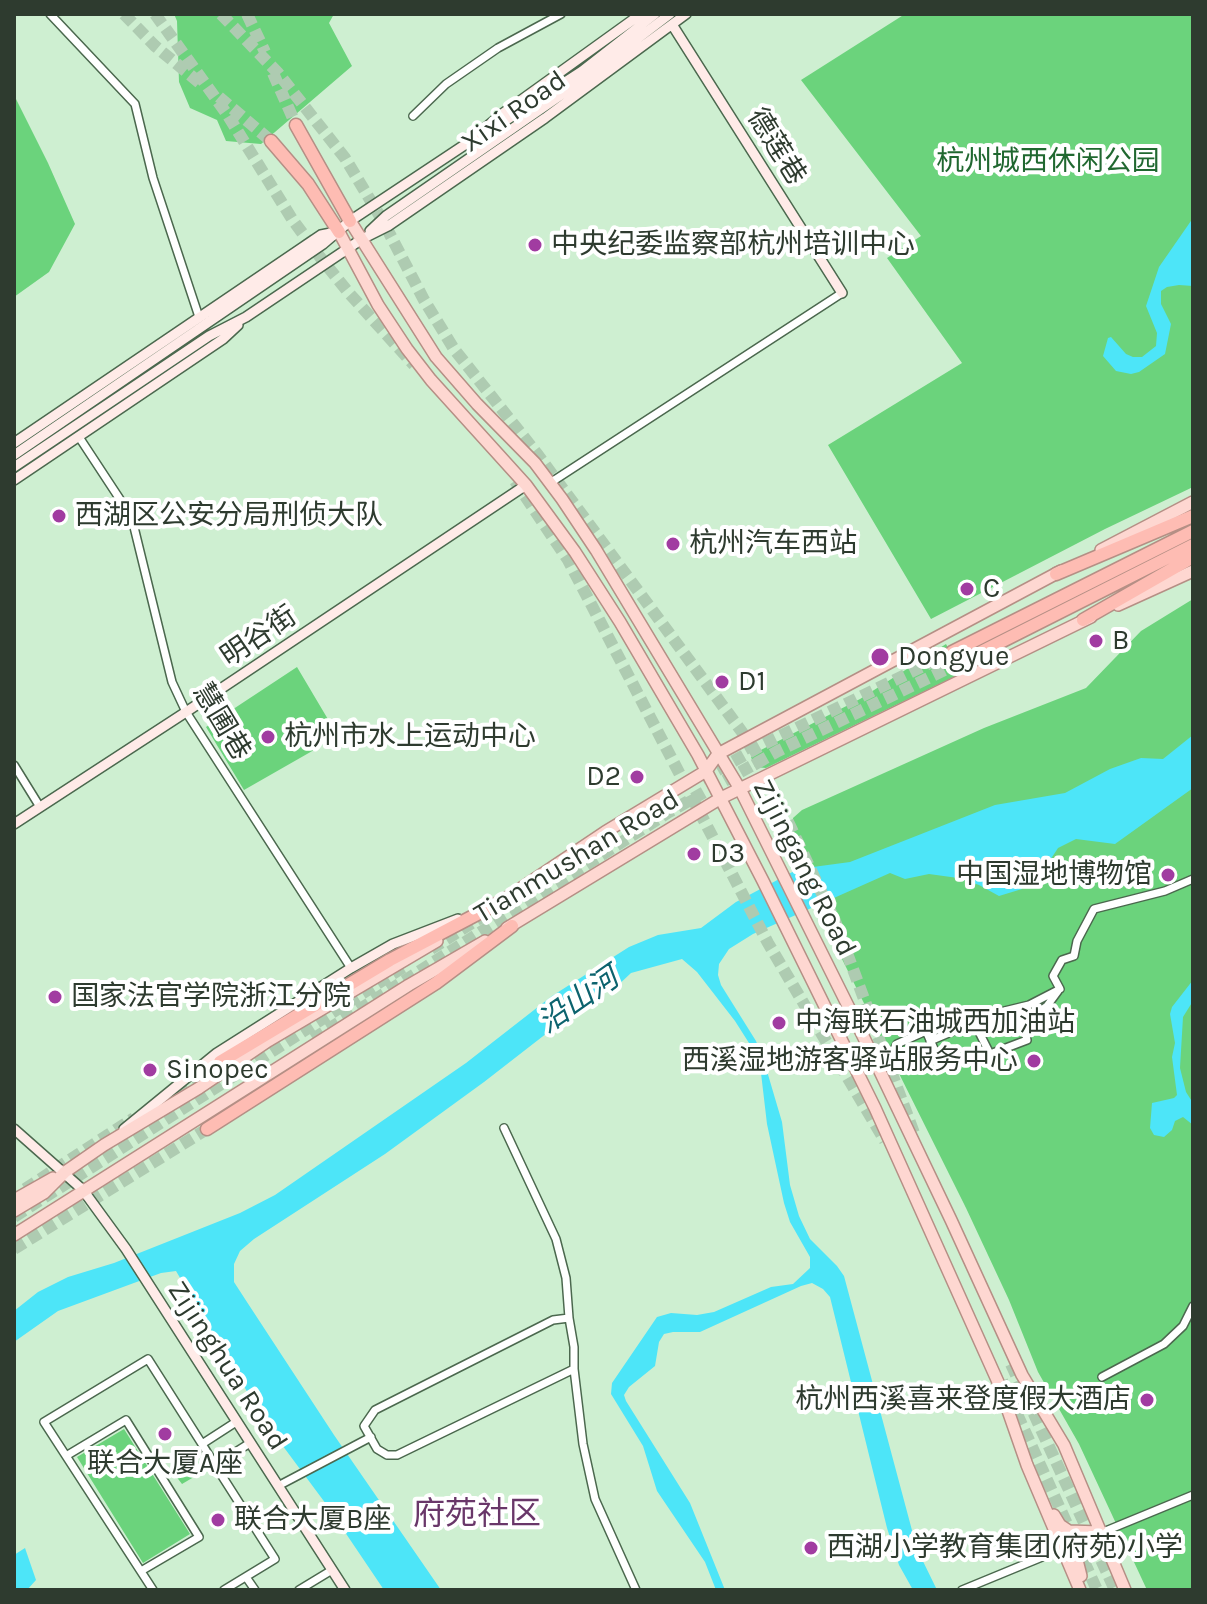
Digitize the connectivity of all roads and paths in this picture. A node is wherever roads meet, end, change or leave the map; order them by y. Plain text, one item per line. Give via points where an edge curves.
1 (50, 14) edge
2 (561, 14) edge
3 (641, 14) edge
4 (655, 14) edge
5 (670, 14) edge
6 (686, 14) edge
7 (673, 26) junction
8 (413, 116) dead end
9 (296, 125) tunnel mouth
10 (271, 141) tunnel mouth
11 (466, 144) junction
12 (350, 221) junction
13 (339, 232) junction
14 (362, 239) junction
15 (348, 249) junction
16 (842, 293) joint
17 (199, 317) junction
18 (246, 317) junction
19 (79, 437) junction
20 (14, 443) edge
21 (14, 455) edge
22 (14, 467) edge
23 (14, 480) edge
24 (550, 483) junction
25 (526, 485) junction
26 (1193, 502) edge
27 (1193, 516) edge
28 (1193, 531) edge
29 (1193, 545) edge
30 (1193, 557) edge
31 (1193, 571) edge
32 (1056, 574) junction
33 (1083, 620) junction
34 (186, 712) junction
35 (718, 754) junction
36 (14, 765) edge
37 (706, 771) junction
38 (740, 789) junction
39 (721, 798) junction
40 (40, 807) junction
41 (14, 824) edge
42 (1193, 879) edge
43 (502, 901) junction
44 (512, 926) junction
45 (351, 968) junction
46 (1060, 989) junction
47 (974, 1022) junction
48 (930, 1041) junction
49 (220, 1062) tunnel mouth
50 (504, 1128) dead end
51 (14, 1129) edge
52 (207, 1129) tunnel mouth
53 (104, 1145) junction
54 (65, 1172) junction
55 (83, 1190) junction
56 (14, 1200) edge
57 (14, 1211) edge
58 (14, 1235) edge
59 (1193, 1306) edge
60 (569, 1318) junction
61 (574, 1369) junction
62 (1102, 1377) dead end
63 (236, 1422) junction
64 (1014, 1427) junction
65 (371, 1437) junction
66 (250, 1443) junction
67 (202, 1444) junction
68 (66, 1456) junction
69 (215, 1465) junction
70 (278, 1486) junction
71 (1193, 1495) edge
72 (1100, 1532) junction
73 (1062, 1547) junction
74 (1110, 1555) junction
75 (332, 1570) junction
76 (141, 1571) junction
77 (246, 1577) junction
78 (153, 1590) edge
79 (224, 1590) edge
80 (255, 1590) edge
81 (299, 1590) edge
82 (345, 1590) edge
83 (636, 1590) edge
84 (962, 1590) edge
85 (1080, 1590) edge
86 (1087, 1590) edge
87 (1125, 1590) edge

1 - 17 street via 135,104 153,178
2 - 8 street via 498,48 446,84
3 - 11 street, Xixi Road
4 - 11 street, Xixi Road via 582,71 496,130
5 - 14 street, Xixi Road via 386,216
6 - 7 street, Xixi Road
7 - 14 street, Xixi Road
7 - 16 street, 德莲巷
9 - 12 highway
10 - 13 highway
11 - 12 street, Xixi Road
12 - 13 street, Xixi Road
12 - 14 main road, Zijingang Road
13 - 15 main road, Zijingang Road
13 - 17 street, Xixi Road via 321,235
13 - 21 street, Xixi Road
14 - 15 street, Xixi Road
14 - 24 main road, Zijingang Road via 436,357
15 - 18 street, Xixi Road
15 - 25 main road, Zijingang Road via 407,349
16 - 24 street
17 - 20 street, Xixi Road
18 - 19 street, Xixi Road via 223,339
18 - 22 street, Xixi Road via 209,336
19 - 23 street, Xixi Road
19 - 34 street, 慧圃巷 via 134,527 172,682
24 - 35 main road, Zijingang Road
25 - 34 street, 明谷街
25 - 37 main road, Zijingang Road via 620,622
26 - 32 main road, Tianmushan Road
27 - 32 highway
28 - 29 highway via 955,657
30 - 33 highway
31 - 33 main road, Tianmushan Road
32 - 35 main road, Tianmushan Road
33 - 38 main road, Tianmushan Road
34 - 40 street, 明谷街
34 - 45 street, 慧圃巷
35 - 37 main road, Tianmushan Road
35 - 38 main road, Zijingang Road
36 - 40 street
37 - 39 main road, Zijingang Road
37 - 43 main road, Tianmushan Road
38 - 39 main road, Tianmushan Road
38 - 72 main road, Zijingang Road via 1022,1375 1064,1445
39 - 44 main road, Tianmushan Road
39 - 64 main road, Zijingang Road via 875,1108
40 - 41 street, 明谷街
42 - 46 street via 1094,909 1074,956 1062,960 1053,976
43 - 45 street, Tianmushan Road via 393,944
43 - 49 highway via 390,960
43 - 53 main road, Tianmushan Road
44 - 52 highway via 436,983
44 - 55 main road, Tianmushan Road
45 - 53 street, Tianmushan Road via 217,1053
46 - 47 street
46 - 47 street via 1023,1023 1027,1040 990,1054
47 - 48 street
48 - 48 street via 926,1031 897,1044 887,1064 906,1064 935,1051
50 - 60 street via 556,1239
51 - 54 street, Zijinghua Road
53 - 54 main road, Tianmushan Road
54 - 55 street, Zijinghua Road
54 - 56 main road
54 - 57 main road, Tianmushan Road
55 - 58 main road, Tianmushan Road
55 - 63 street, Zijinghua Road
59 - 62 street via 1183,1326 1164,1344
60 - 61 street
60 - 65 street via 553,1320 375,1410 364,1426
61 - 65 street via 397,1455 377,1449
61 - 83 street via 595,1499
63 - 66 street, Zijinghua Road
63 - 67 street
64 - 72 main road via 1060,1525 1069,1531
64 - 73 main road, Zijingang Road
65 - 70 street
66 - 69 street
66 - 70 street, Zijinghua Road
67 - 68 street via 148,1359 44,1422
67 - 69 street
68 - 76 street
68 - 76 street via 126,1420 199,1537
69 - 77 street via 275,1559
70 - 75 street, Zijinghua Road
71 - 72 street
72 - 73 street
72 - 74 main road, Zijingang Road
73 - 84 street
73 - 85 main road, Zijingang Road
74 - 86 main road via 1096,1546 1079,1556 1077,1565
74 - 87 main road, Zijingang Road
75 - 81 street
75 - 82 street, Zijinghua Road
76 - 78 street
77 - 79 street
77 - 80 street

